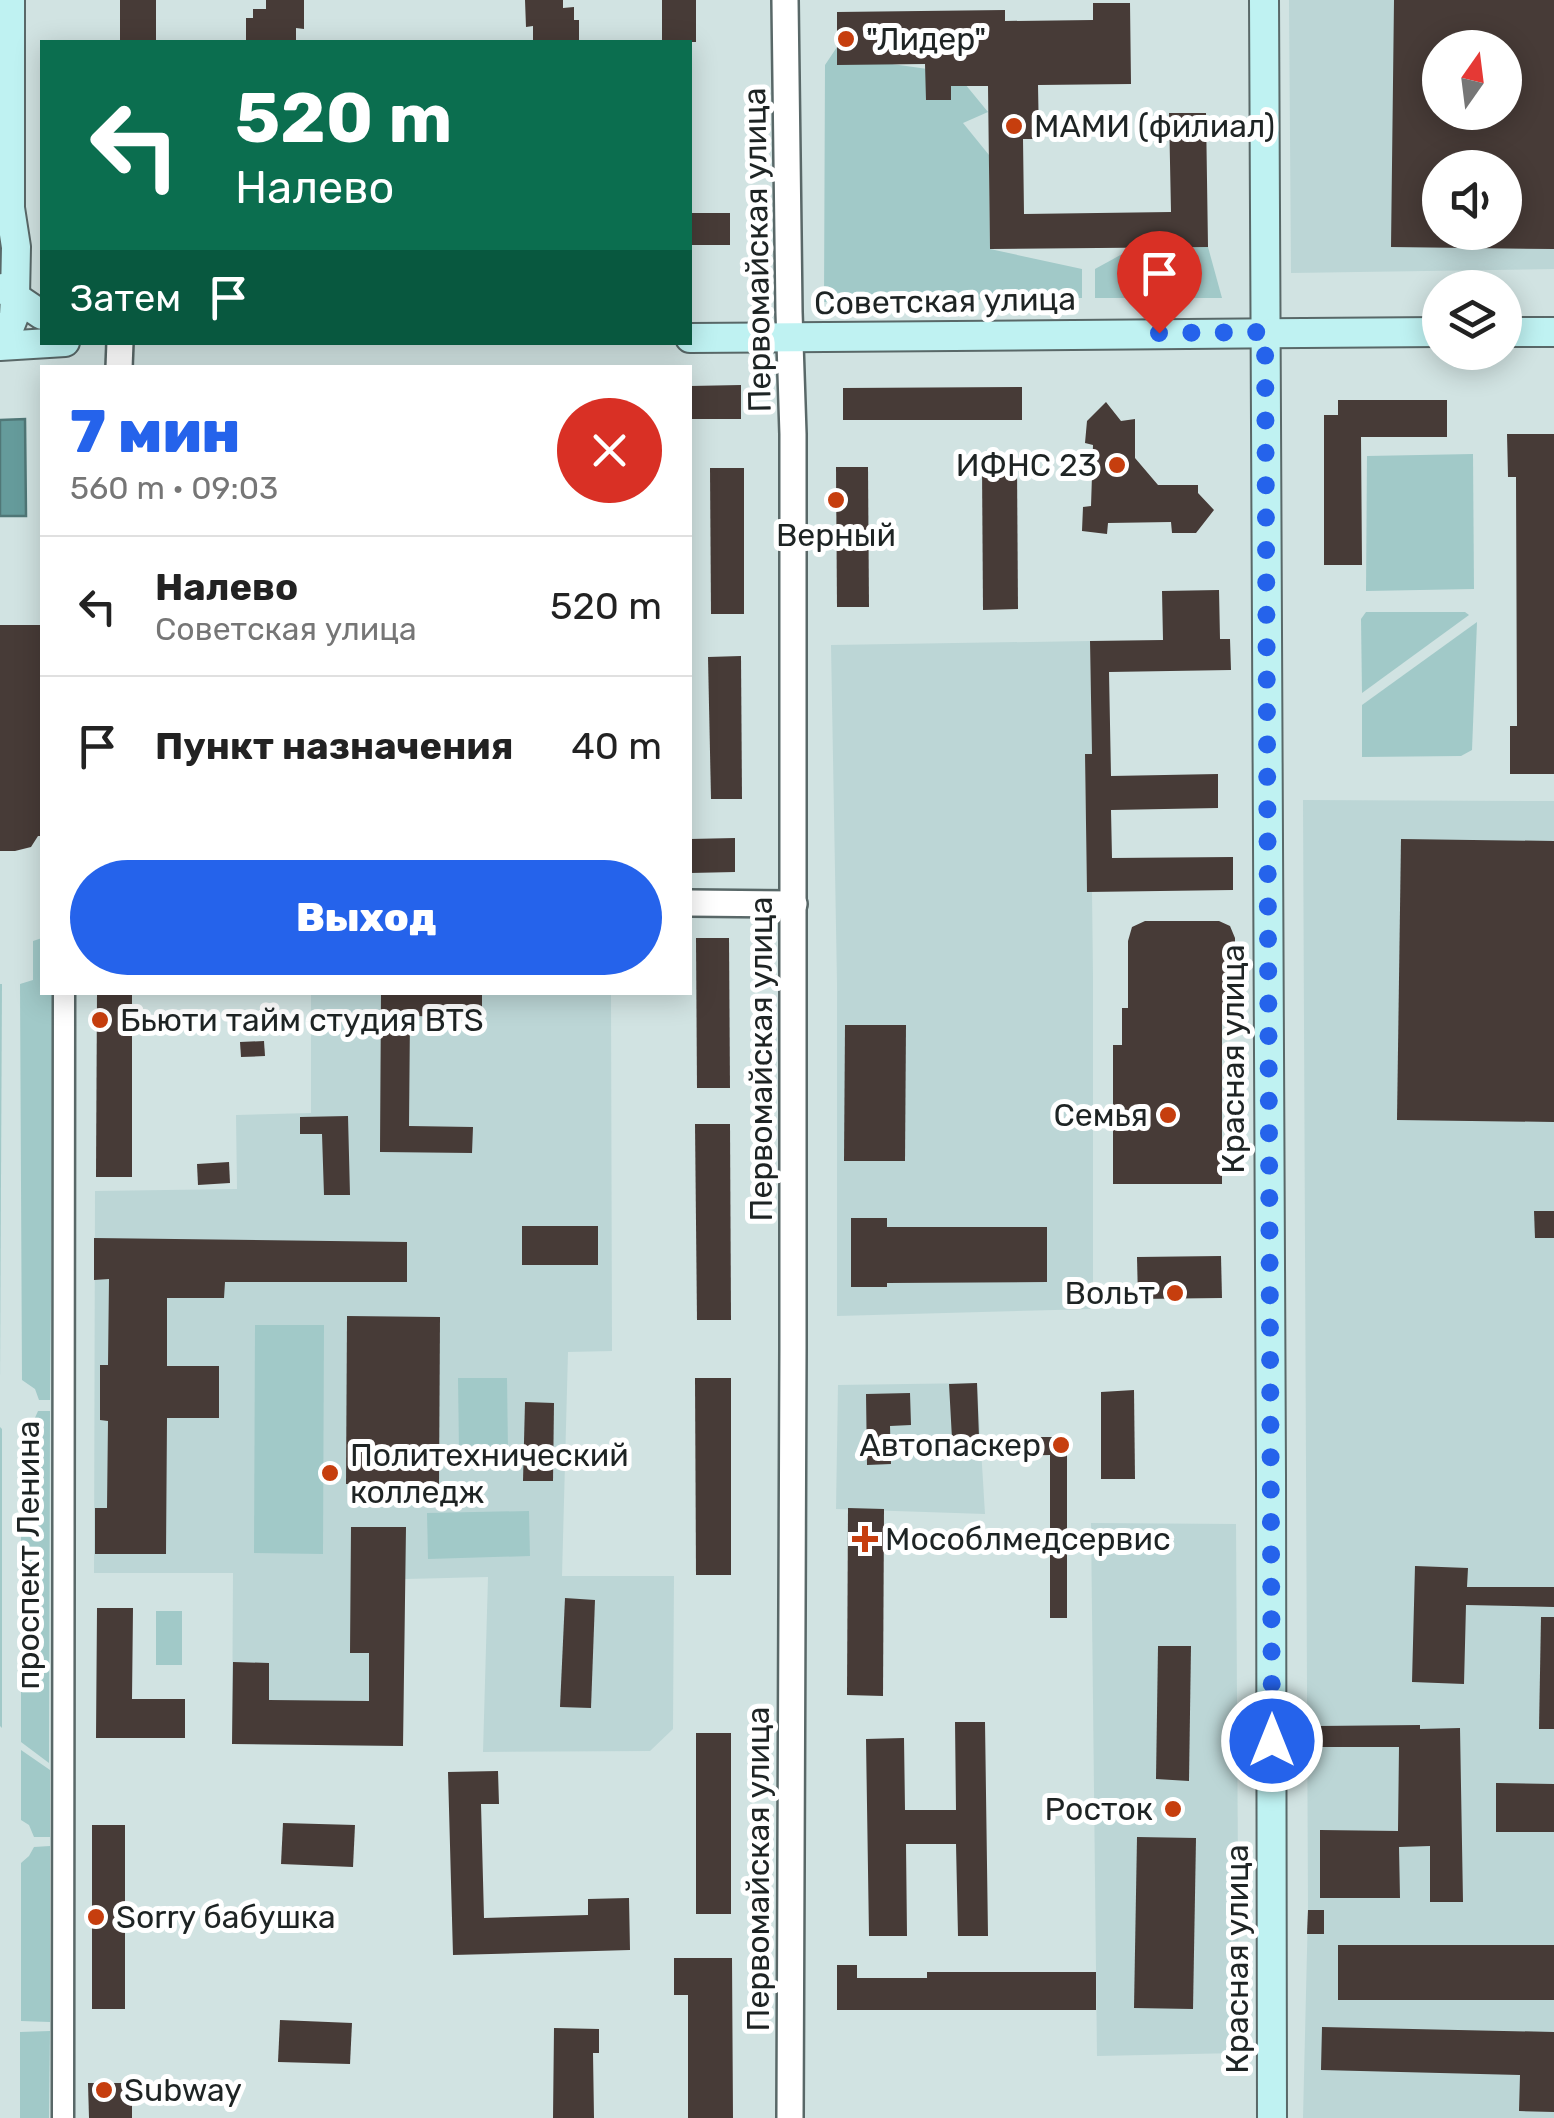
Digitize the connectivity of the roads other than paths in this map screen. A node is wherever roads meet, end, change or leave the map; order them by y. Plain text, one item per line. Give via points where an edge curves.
1 (10, 0) edge
2 (785, 0) edge
3 (1264, 0) edge
4 (5, 221) edge
5 (8, 292) edge
6 (40, 314) edge
7 (1265, 332) junction
8 (1422, 332) edge
9 (1522, 332) edge
10 (1554, 332) edge
11 (0, 335) edge
12 (692, 338) edge
13 (790, 338) junction
14 (40, 344) edge
15 (0, 346) edge
16 (692, 904) edge
17 (794, 904) junction
18 (64, 995) edge
19 (63, 2118) edge
20 (790, 2118) edge
21 (1272, 2118) edge

1 - 4 main road
2 - 13 street, Первомайская улица
3 - 7 main road, Красная улица
4 - 5 main road via 16,248
5 - 6 main road
5 - 11 main road via 14,316
7 - 8 main road, Советская улица
7 - 13 main road, Советская улица
7 - 21 main road, Красная улица
9 - 10 main road
12 - 13 main road, Советская улица
13 - 17 street, Первомайская улица
14 - 15 main road
16 - 17 street
17 - 20 street, Первомайская улица
18 - 19 street, проспект Ленина

